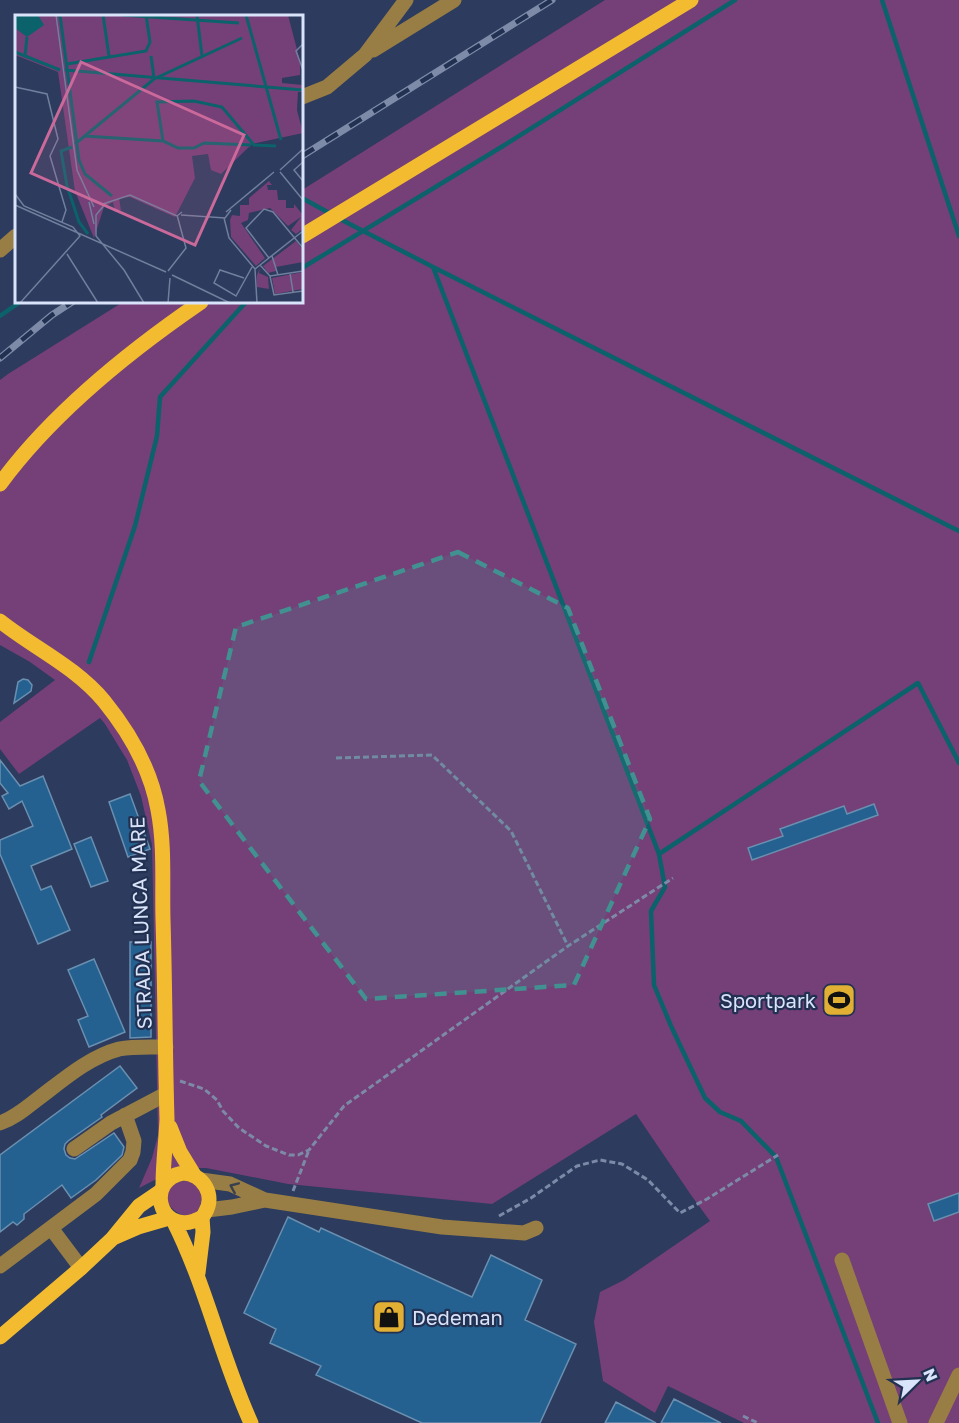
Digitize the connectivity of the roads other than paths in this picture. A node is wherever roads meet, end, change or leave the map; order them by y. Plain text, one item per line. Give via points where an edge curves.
1 (406, 0) edge
2 (454, 0) edge
3 (691, 0) edge
4 (365, 55) junction
5 (303, 97) edge
6 (303, 235) edge
7 (15, 237) edge
8 (0, 250) edge
9 (200, 303) edge
10 (0, 484) edge
11 (0, 621) edge
12 (0, 629) edge
13 (20, 636) junction
14 (166, 1047) junction
15 (166, 1087) junction
16 (126, 1115) junction
17 (167, 1119) junction
18 (0, 1124) edge
19 (74, 1149) dead end
20 (197, 1177) junction
21 (162, 1188) junction
22 (265, 1200) junction
23 (205, 1214) junction
24 (171, 1219) junction
25 (51, 1228) junction
26 (536, 1228) dead end
27 (112, 1239) junction
28 (842, 1260) dead end
29 (0, 1266) edge
30 (81, 1268) junction
31 (197, 1276) junction
32 (0, 1337) edge
33 (959, 1375) edge
34 (251, 1423) edge
35 (900, 1423) edge
36 (936, 1423) edge

1 - 4 street
2 - 4 street
3 - 6 main road
4 - 5 street via 327,87
7 - 8 street
9 - 10 main road via 134,351 59,416
11 - 13 main road, STRADA LUNCA MARE
12 - 13 main road, STRADA LUNCA MARE
13 - 14 main road, STRADA LUNCA MARE via 67,667 102,699 132,742 152,786 161,831
14 - 15 main road, STRADA LUNCA MARE
14 - 18 street via 120,1049 104,1055
15 - 16 street
15 - 17 main road, STRADA LUNCA MARE
16 - 19 street
16 - 25 street via 134,1141 130,1160 96,1194
17 - 20 main road, STRADA LUNCA MARE via 180,1152
17 - 21 main road, STRADA LUNCA MARE
20 - 21 main road via 177,1174
22 -> 20 street via 230,1184
20 - 23 main road via 209,1195
21 - 24 main road via 161,1206
21 - 27 main road via 139,1206
22 - 23 street
22 - 26 street via 442,1227 524,1233
23 - 24 main road via 190,1222
23 - 31 main road
24 - 27 main road via 138,1227
24 - 31 main road
25 - 29 street
25 - 30 street
27 - 30 main road
28 - 35 street
30 - 32 main road
31 - 34 main road
33 - 36 street

